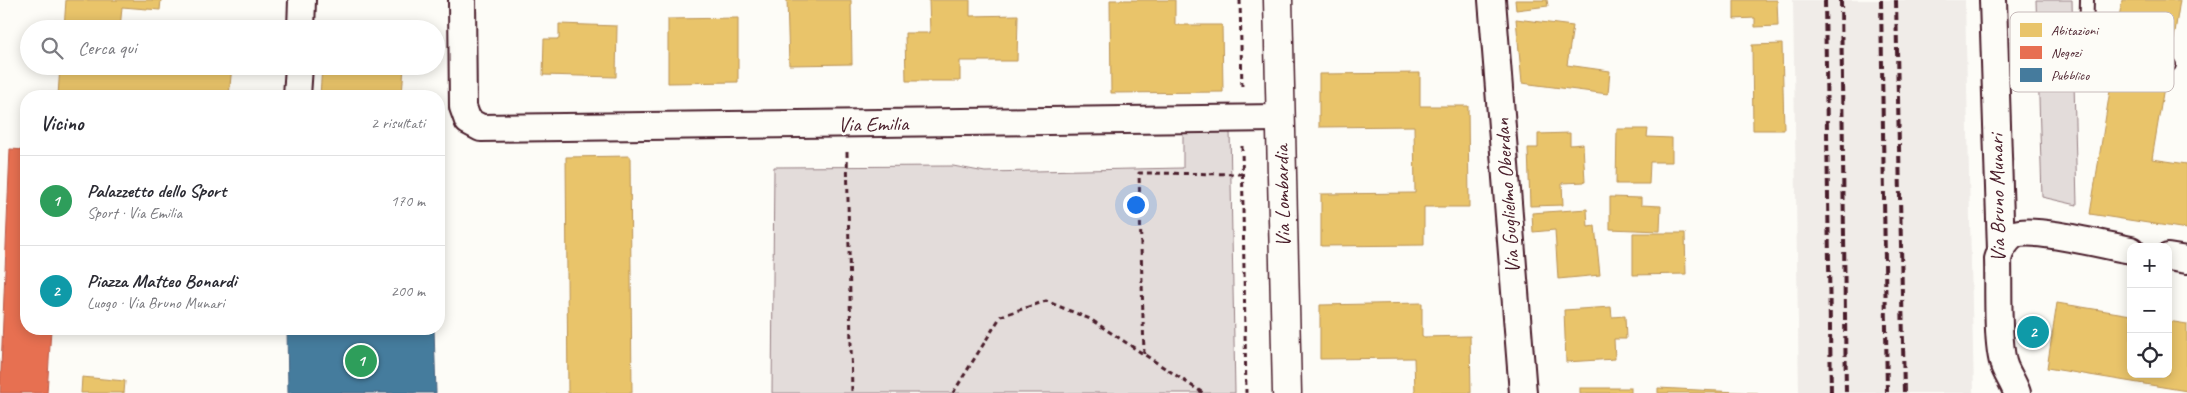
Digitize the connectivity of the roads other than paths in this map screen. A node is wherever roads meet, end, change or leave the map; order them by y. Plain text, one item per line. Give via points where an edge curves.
1 (302, 0) edge
2 (462, 0) edge
3 (1278, 0) edge
4 (1492, 0) edge
5 (1992, 0) edge
6 (301, 20) edge
7 (298, 75) edge
8 (297, 90) edge
9 (1281, 118) junction
10 (2127, 249) edge
11 (2001, 250) junction
12 (2172, 258) edge
13 (2187, 260) edge
14 (1287, 393) edge
15 (1523, 393) edge
16 (2017, 393) edge

1 - 6 street
2 - 9 street, Via Emilia via 462,99 468,121 481,128
3 - 9 street, Via Lombardia
4 - 15 street, Via Guglielmo Oberdan
5 - 11 street, Via Bruno Munari
7 - 8 street
9 - 14 street, Via Lombardia
10 - 11 street via 2020,233 2010,238
11 - 16 street, Via Bruno Munari via 1998,259 2001,350 2005,368
12 - 13 street

